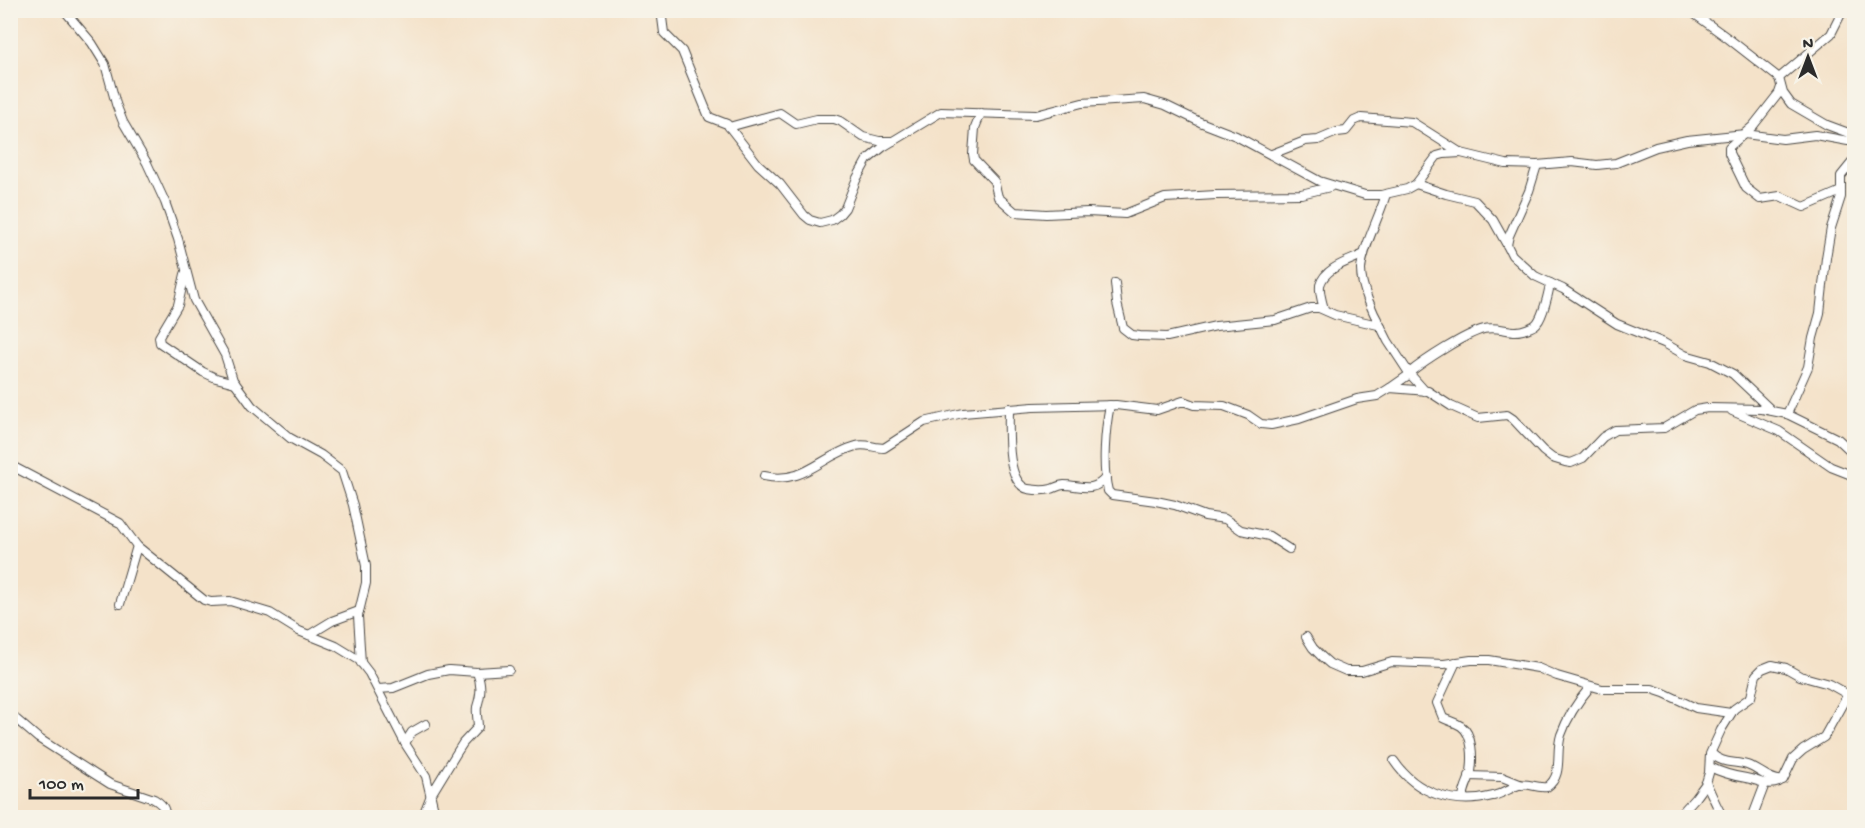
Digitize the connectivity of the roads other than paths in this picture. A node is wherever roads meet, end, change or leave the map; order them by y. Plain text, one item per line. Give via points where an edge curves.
1 (64, 10) edge
2 (661, 10) edge
3 (1689, 10) edge
4 (1843, 10) edge
5 (1780, 83) junction
6 (981, 113) junction
7 (729, 127) junction
8 (1744, 134) junction
9 (1854, 135) edge
10 (1854, 140) edge
11 (894, 141) junction
12 (1461, 153) junction
13 (1272, 154) junction
14 (1854, 160) edge
15 (1538, 165) junction
16 (1416, 184) junction
17 (1335, 187) junction
18 (1841, 191) junction
19 (1386, 194) junction
20 (1507, 245) junction
21 (1364, 255) junction
22 (185, 273) junction
23 (1115, 283) dead end
24 (1550, 283) junction
25 (1324, 309) junction
26 (1382, 327) junction
27 (1410, 374) junction
28 (235, 383) junction
29 (1390, 388) junction
30 (1425, 391) junction
31 (1110, 405) junction
32 (1009, 408) junction
33 (1727, 409) junction
34 (1771, 410) junction
35 (1787, 414) junction
36 (1854, 454) edge
37 (10, 465) edge
38 (764, 476) dead end
39 (1854, 476) edge
40 (1106, 477) junction
41 (136, 546) junction
42 (1289, 549) dead end
43 (120, 604) dead end
44 (359, 611) junction
45 (309, 635) junction
46 (1306, 637) dead end
47 (1456, 662) junction
48 (361, 663) junction
49 (509, 669) dead end
50 (477, 672) junction
51 (1590, 687) junction
52 (378, 689) junction
53 (1851, 696) edge
54 (1731, 713) junction
55 (10, 714) edge
56 (426, 724) dead end
57 (405, 743) junction
58 (1711, 753) junction
59 (1394, 761) dead end
60 (1710, 767) junction
61 (1469, 776) junction
62 (1780, 781) junction
63 (1706, 783) junction
64 (1522, 784) junction
65 (1765, 784) junction
66 (431, 795) junction
67 (1463, 800) junction
68 (165, 818) edge
69 (422, 818) edge
70 (439, 818) edge
71 (1677, 818) edge
72 (1724, 818) edge
73 (1752, 818) edge

1 - 22 street via 105,64 123,122 165,202
2 - 7 street via 664,33 682,51 708,115
3 - 5 street
4 - 5 street via 1831,34
5 - 8 street via 1772,103
5 - 9 street via 1784,96 1802,112
6 - 11 street via 937,112
6 - 13 street via 1036,115 1082,103 1137,98 1165,105
6 - 17 street via 975,128 974,160 994,182 998,197 1015,212 1125,214 1165,198 1301,194
7 - 11 street via 780,113 796,124 834,119 869,140
7 - 11 street via 804,215 819,223 840,214 867,160
8 - 10 street
8 - 15 street via 1656,147 1616,163
8 - 18 street via 1730,144 1729,153 1746,188 1757,198 1780,196 1804,207
12 - 13 street via 1412,122 1358,118 1348,130
12 - 15 street via 1506,164
12 - 16 street via 1437,156
13 - 17 street
14 - 18 street via 1843,172
15 - 20 street
16 - 19 street
16 - 20 street via 1475,201 1493,219
17 - 19 street via 1359,195
18 - 35 street via 1810,359
19 - 21 street
20 - 24 street via 1528,271
21 - 25 street via 1337,266 1323,280 1320,288
21 - 26 street via 1362,279
22 - 28 street
22 - 28 street via 178,305 159,337 160,343 203,372
23 - 25 street via 1123,328 1140,336 1167,337 1216,326 1275,320 1311,308
24 - 27 street via 1538,323 1532,327 1517,331 1483,329
24 - 34 street via 1617,324 1732,374
25 - 26 street
26 - 27 street
27 - 29 street
27 - 30 street
28 - 44 street via 252,406 290,438 342,471 366,566
29 - 30 street
29 - 31 street via 1377,396 1271,425 1216,405 1183,401 1157,411
30 - 33 street via 1478,418 1507,415 1552,458 1570,463 1583,458 1615,430 1664,428 1695,411
31 - 32 street
31 - 40 street
32 - 38 street via 934,418 884,448 863,444 805,473 779,478
32 - 40 street via 1012,468 1015,480 1022,486 1041,490 1062,485 1083,489
33 - 34 street
33 - 39 street via 1779,431 1831,467
34 - 35 street
35 - 36 street via 1838,439
37 - 41 street via 120,523
40 - 42 street via 1112,495 1175,505 1225,519 1241,530 1269,536
41 - 43 street
41 - 45 street via 204,600 230,601 270,613
44 - 45 street
44 - 48 street
45 - 48 street via 336,646
46 - 47 street via 1330,664 1346,671 1362,671 1392,662
47 - 51 street via 1517,663
47 - 61 street via 1437,703 1443,718 1459,724 1468,733
48 - 52 street
49 - 50 street
50 - 52 street via 449,670
50 - 66 street via 481,689 478,728 463,743
51 - 54 street via 1652,690 1696,708
51 - 64 street via 1561,736 1558,773 1552,783 1543,788
52 - 57 street
53 - 54 street via 1829,684 1772,665 1759,671 1751,697
53 - 62 street via 1824,737 1798,754
54 - 58 street
55 - 68 street via 38,738 110,784 154,799 165,810
56 - 57 street via 412,732
57 - 66 street via 426,776
58 - 60 street
58 - 62 street via 1720,761 1748,765
59 - 67 street via 1422,788
60 - 63 street
60 - 65 street
61 - 64 street via 1502,777
61 - 67 street
62 - 65 street
63 - 71 street
63 - 72 street
64 - 67 street via 1496,796
65 - 73 street
66 - 69 street
66 - 70 street

